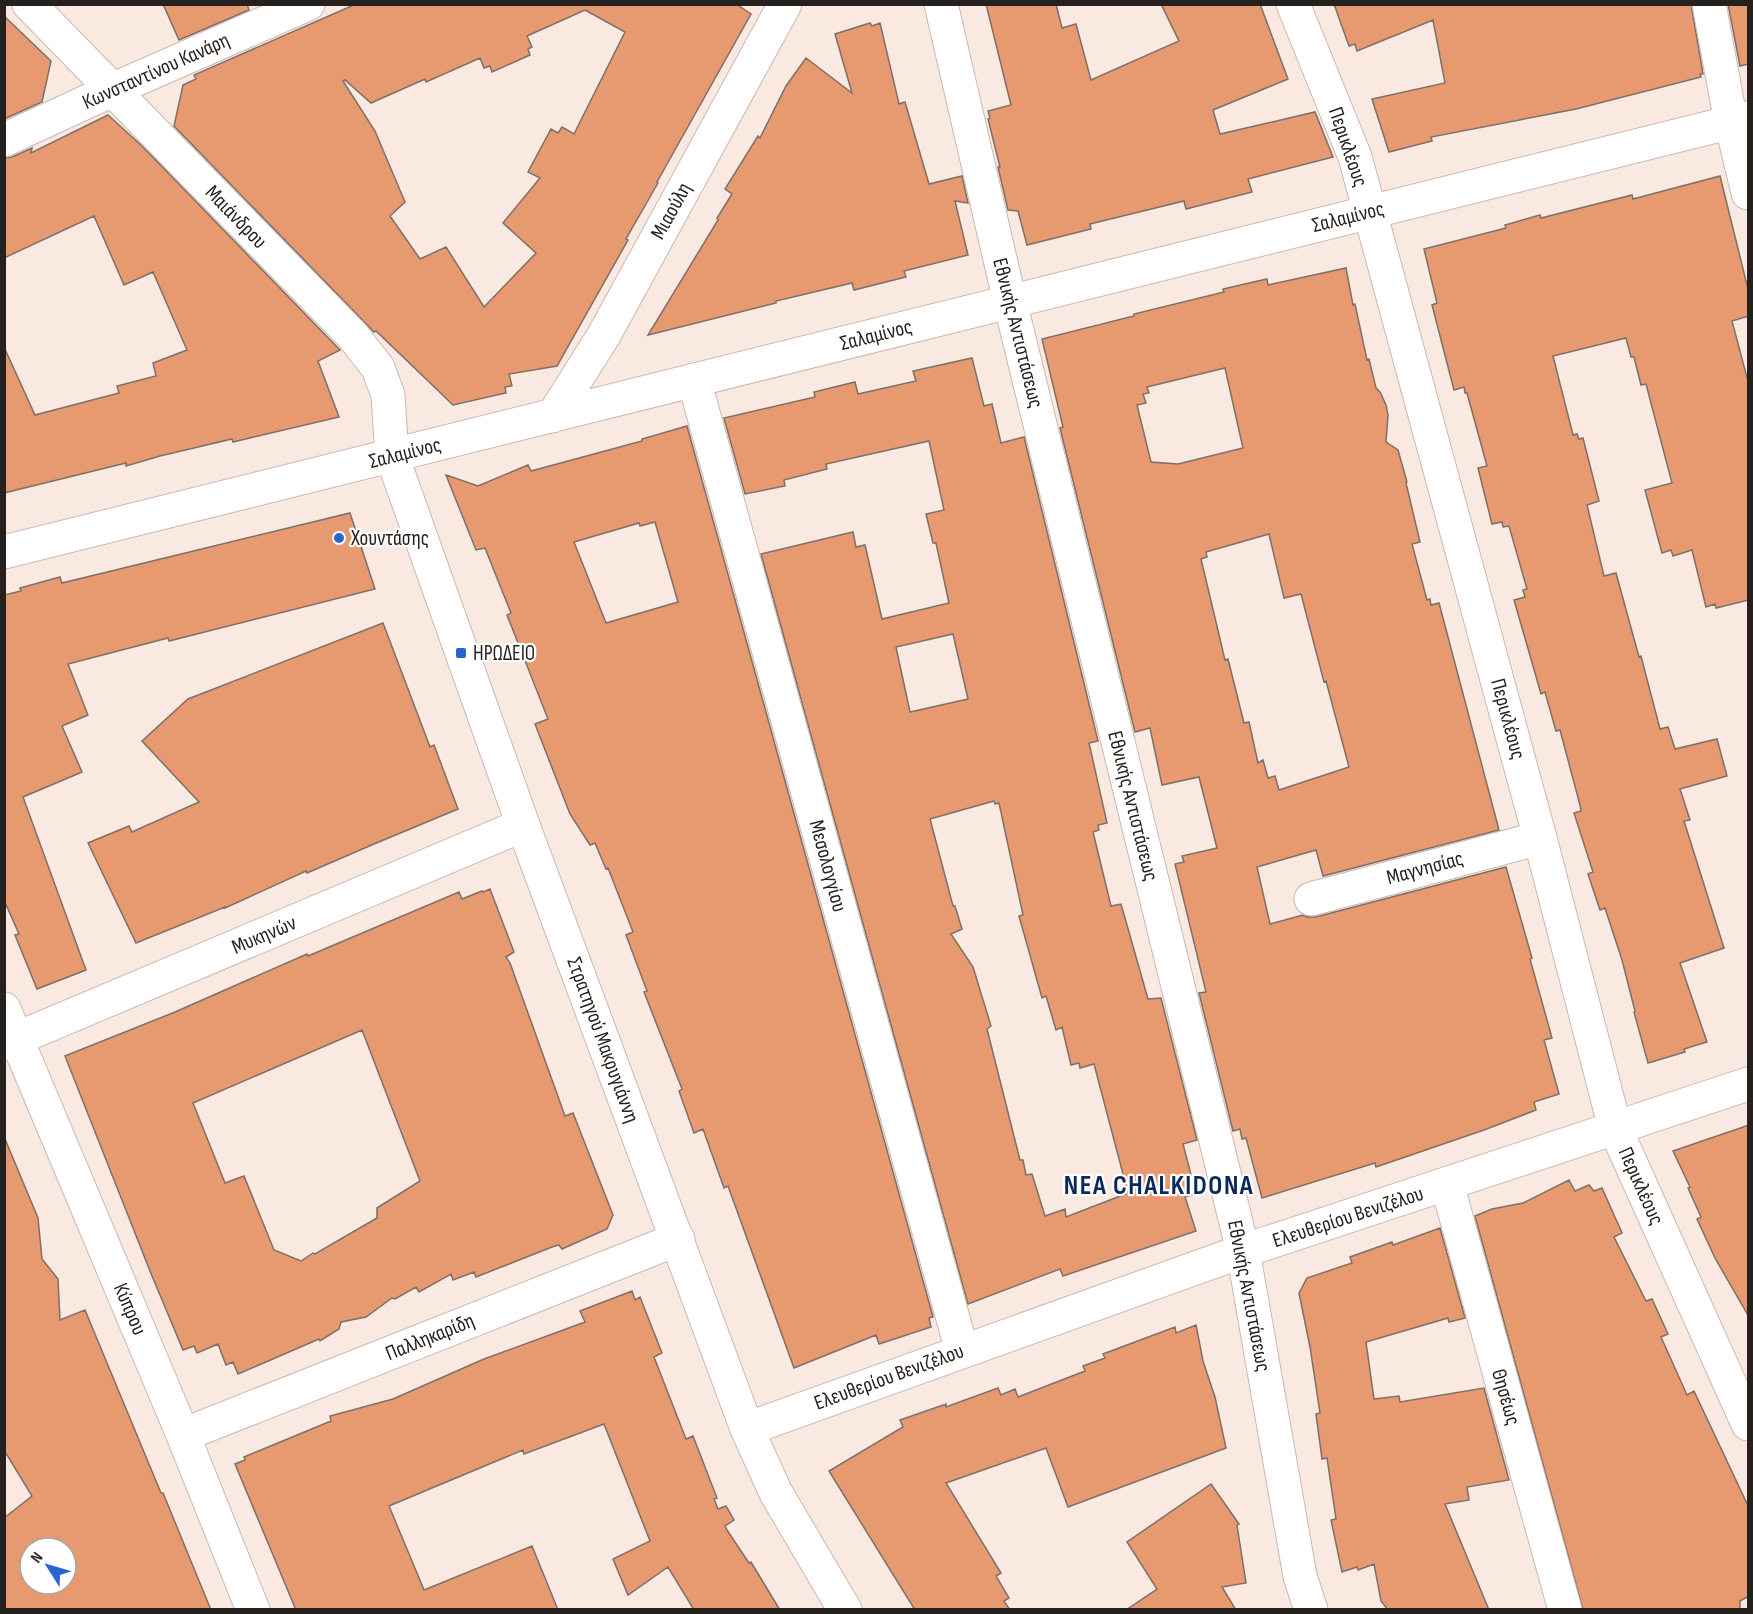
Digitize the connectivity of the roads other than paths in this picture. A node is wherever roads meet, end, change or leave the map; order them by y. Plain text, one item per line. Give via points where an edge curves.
1 (29, 4) edge
2 (308, 4) edge
3 (785, 4) edge
4 (941, 4) edge
5 (1293, 4) edge
6 (1709, 4) edge
7 (112, 90) junction
8 (1740, 120) edge
9 (4, 140) edge
10 (1749, 194) edge
11 (1370, 212) junction
12 (1010, 302) junction
13 (694, 380) junction
14 (553, 416) junction
15 (392, 456) junction
16 (4, 552) edge
17 (523, 825) junction
18 (1540, 838) junction
19 (1311, 899) dead end
20 (4, 1009) edge
21 (11, 1042) edge
22 (1749, 1084) edge
23 (1615, 1128) junction
24 (1447, 1184) junction
25 (678, 1239) junction
26 (1243, 1251) junction
27 (962, 1351) junction
28 (1749, 1424) edge
29 (747, 1430) junction
30 (183, 1435) junction
31 (253, 1610) edge
32 (845, 1610) edge
33 (1311, 1610) edge
34 (1565, 1610) edge

1 - 7 street, Μαιάνδρου
2 - 7 street, Κωνσταντίνου Κανάρη
3 - 14 street, Μιαούλη via 609,325
4 - 12 street, Εθνικής Αντιστάσεως
5 - 11 street, Περικλέους via 1355,157
6 - 8 street
7 - 9 street, Κωνσταντίνου Κανάρη
7 - 15 street, Μαιάνδρου via 353,336 378,368 388,395
8 - 10 street
8 - 11 street, Σαλαμίνος
11 - 12 street, Σαλαμίνος
11 - 18 street, Περικλέους
12 - 13 street, Σαλαμίνος
12 - 26 street, Εθνικής Αντιστάσεως
13 - 14 street, Σαλαμίνος
13 - 27 street, Μεσολογγίου
14 - 15 street, Σαλαμίνος
15 - 16 street, Σαλαμίνος
15 - 17 street, Στρατηγού Μακρυγιάννη
17 - 21 street, Μυκηνών
17 - 25 street, Στρατηγού Μακρυγιάννη
18 - 19 street, Μαγνησίας
18 - 23 street, Περικλέους
20 - 21 street, Κύπρου
21 - 30 street, Κύπρου
22 - 23 street, Ελευθερίου Βενιζέλου
23 - 24 street, Ελευθερίου Βενιζέλου
23 - 28 street, Περικλέους
24 - 26 street, Ελευθερίου Βενιζέλου
24 - 34 street, Θησέως
25 - 29 street, Στρατηγού Μακρυγιάννη
25 - 30 street, Παλληκαρίδη
26 - 27 street, Ελευθερίου Βενιζέλου
26 - 33 street, Εθνικής Αντιστάσεως via 1300,1576
27 - 29 street, Ελευθερίου Βενιζέλου
29 - 32 street, Στρατηγού Μακρυγιάννη via 776,1493
30 - 31 street, Κύπρου

